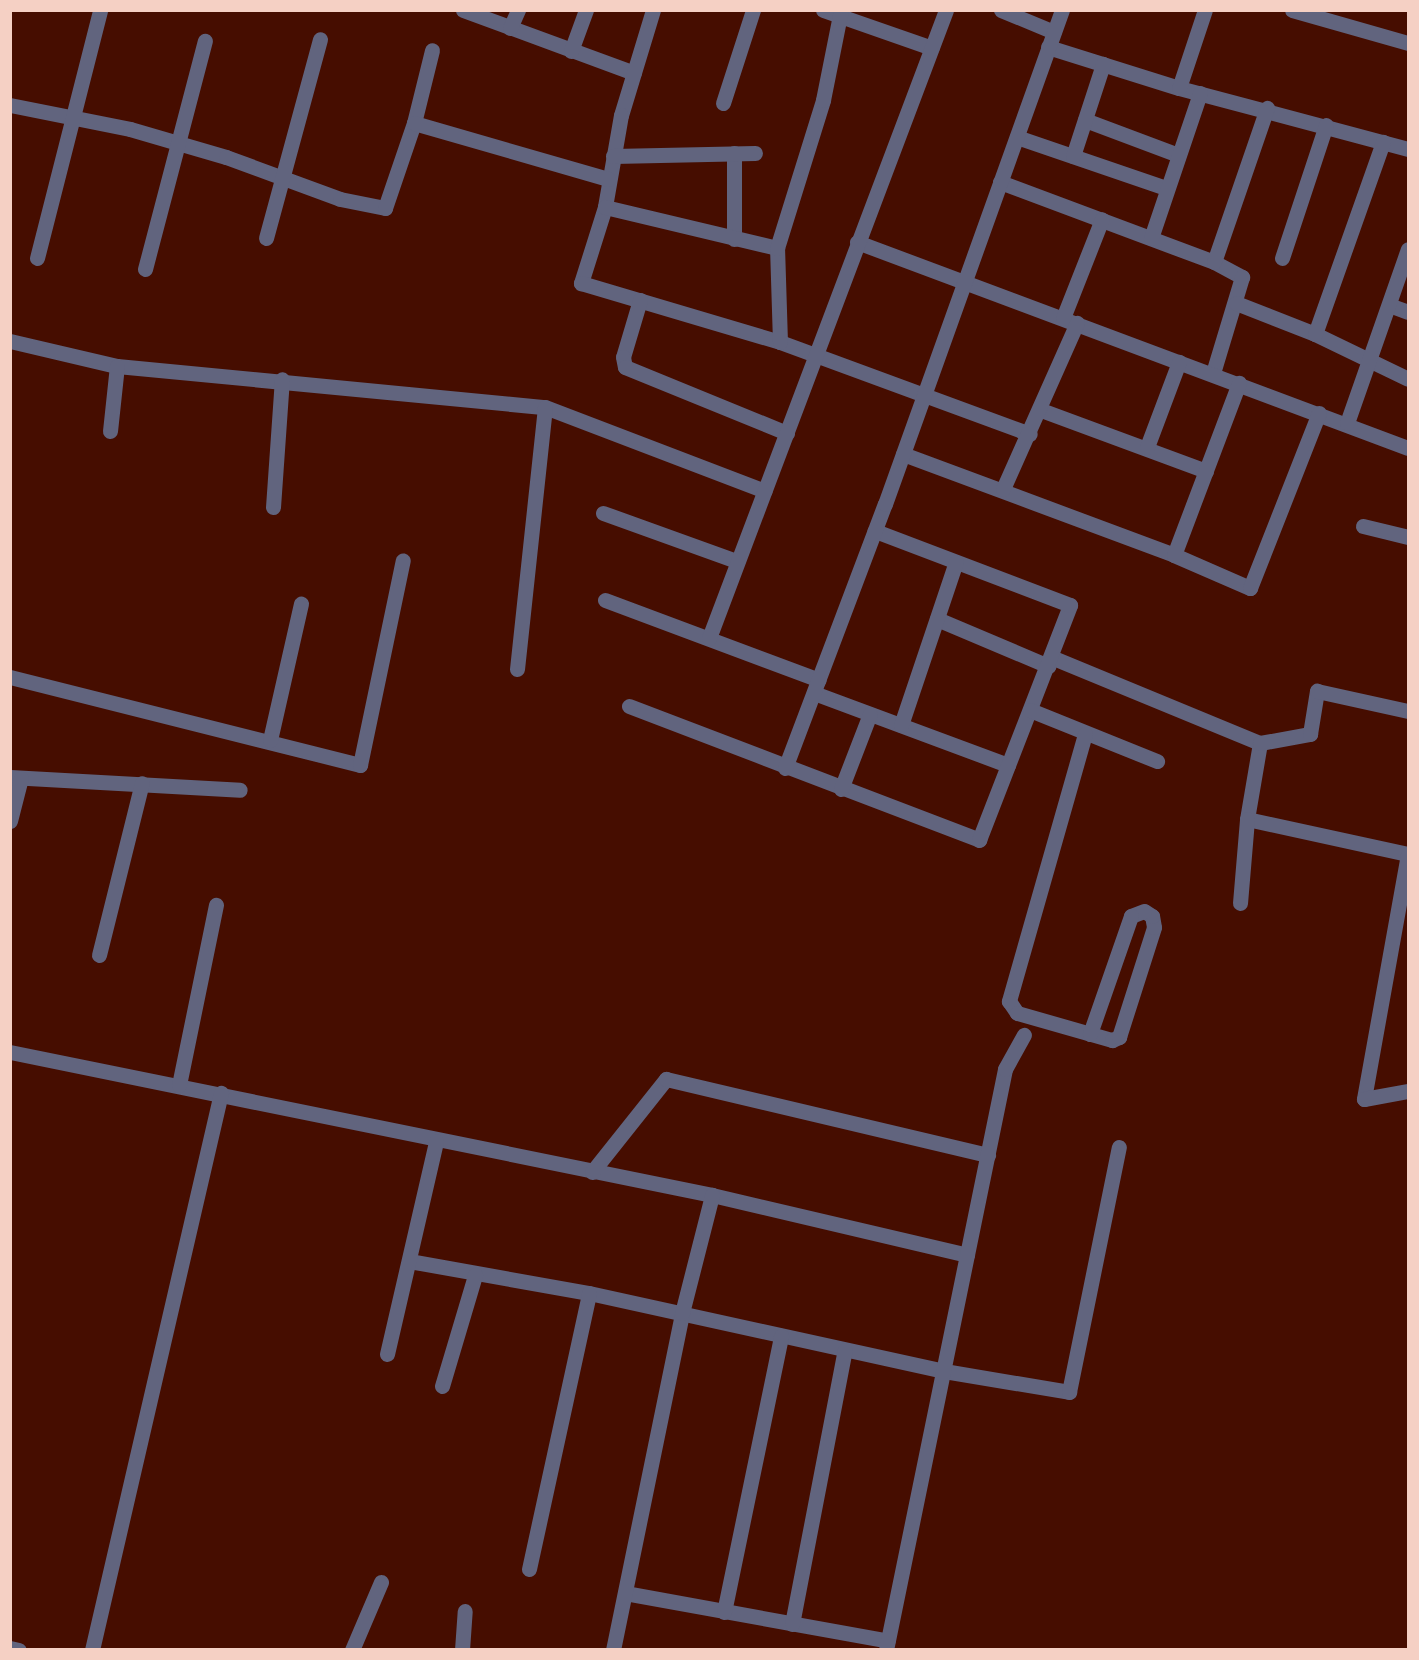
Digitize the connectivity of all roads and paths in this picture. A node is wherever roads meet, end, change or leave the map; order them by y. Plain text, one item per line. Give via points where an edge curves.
1 (100, 10) edge
2 (463, 10) edge
3 (518, 10) edge
4 (586, 10) edge
5 (654, 10) edge
6 (823, 10) edge
7 (946, 10) edge
8 (1002, 10) edge
9 (1062, 10) edge
10 (1205, 10) edge
11 (1293, 11) edge
12 (747, 12) edge
13 (840, 13) edge
14 (510, 28) junction
15 (1054, 32) junction
16 (321, 39) dead end
17 (205, 41) dead end
18 (1408, 43) edge
19 (932, 48) junction
20 (1048, 48) junction
21 (432, 50) dead end
22 (571, 51) junction
23 (1103, 64) junction
24 (634, 73) junction
25 (1179, 88) junction
26 (1200, 93) junction
27 (723, 103) dead end
28 (10, 105) edge
29 (1268, 108) junction
30 (73, 118) junction
31 (1085, 120) junction
32 (414, 123) junction
33 (1326, 125) junction
34 (1017, 137) junction
35 (1383, 142) junction
36 (178, 143) junction
37 (1408, 149) edge
38 (734, 153) junction
39 (754, 153) dead end
40 (1178, 155) junction
41 (614, 156) junction
42 (1074, 156) junction
43 (281, 177) junction
44 (608, 179) junction
45 (1000, 182) junction
46 (1166, 188) junction
47 (605, 207) junction
48 (1102, 219) junction
49 (266, 238) dead end
50 (1150, 238) junction
51 (734, 239) junction
52 (857, 242) junction
53 (777, 248) junction
54 (1408, 249) edge
55 (37, 258) dead end
56 (1282, 258) dead end
57 (1214, 262) junction
58 (146, 269) dead end
59 (965, 281) junction
60 (640, 300) junction
61 (1236, 303) junction
62 (1389, 305) junction
63 (1408, 312) edge
64 (1070, 321) junction
65 (1315, 333) junction
66 (10, 341) edge
67 (780, 342) junction
68 (814, 355) junction
69 (1179, 362) junction
70 (1368, 363) junction
71 (117, 366) junction
72 (1213, 373) junction
73 (282, 379) junction
74 (1408, 379) edge
75 (1239, 383) junction
76 (923, 397) junction
77 (545, 407) junction
78 (1041, 410) junction
79 (1319, 413) junction
80 (1347, 423) junction
81 (110, 431) dead end
82 (788, 433) junction
83 (1030, 434) junction
84 (1147, 447) junction
85 (1408, 448) edge
86 (903, 454) junction
87 (1206, 471) junction
88 (1003, 489) junction
89 (765, 491) junction
90 (273, 507) dead end
91 (603, 513) dead end
92 (1363, 526) dead end
93 (875, 531) junction
94 (1408, 537) edge
95 (1174, 555) junction
96 (403, 560) dead end
97 (736, 561) junction
98 (956, 562) junction
99 (605, 600) dead end
100 (301, 603) dead end
101 (937, 619) junction
102 (709, 638) junction
103 (1049, 661) junction
104 (517, 669) dead end
105 (10, 677) edge
106 (817, 686) junction
107 (629, 706) dead end
108 (1030, 710) junction
109 (1408, 711) edge
110 (870, 714) junction
111 (901, 725) junction
112 (1085, 734) junction
113 (270, 740) junction
114 (1260, 743) junction
115 (1157, 761) dead end
116 (1008, 765) junction
117 (785, 768) junction
118 (16, 778) edge
119 (142, 783) junction
120 (841, 789) junction
121 (240, 790) dead end
122 (1247, 819) junction
123 (10, 821) edge
124 (1408, 854) edge
125 (1240, 903) dead end
126 (216, 905) dead end
127 (99, 955) dead end
128 (1090, 1034) junction
129 (1024, 1035) dead end
130 (10, 1052) edge
131 (179, 1085) junction
132 (1408, 1091) edge
133 (221, 1093) junction
134 (436, 1142) junction
135 (1119, 1147) dead end
136 (988, 1155) junction
137 (592, 1172) junction
138 (711, 1195) junction
139 (967, 1255) junction
140 (409, 1261) junction
141 (475, 1275) junction
142 (589, 1293) junction
143 (682, 1313) junction
144 (781, 1336) junction
145 (844, 1350) junction
146 (387, 1354) dead end
147 (944, 1371) junction
148 (442, 1386) dead end
149 (529, 1569) dead end
150 (381, 1582) dead end
151 (625, 1593) junction
152 (465, 1611) dead end
153 (724, 1612) junction
154 (792, 1624) junction
155 (887, 1646) edge
156 (10, 1648) edge
157 (19, 1650) edge
158 (92, 1650) edge
159 (352, 1650) edge
160 (462, 1650) edge
161 (613, 1650) edge

1 - 30 street
2 - 14 street
3 - 14 street
4 - 22 street
5 - 24 street
6 - 13 street
7 - 19 street
8 - 15 street
9 - 15 street
10 - 25 street
11 - 18 street
12 - 27 street
13 - 19 street
13 - 53 street via 823,100
14 - 22 street
15 - 20 street
16 - 43 street
17 - 36 street
19 - 52 street
20 - 23 street
20 - 34 street
21 - 32 street
22 - 24 street
23 - 25 street
23 - 31 street
24 - 41 street
25 - 26 street
26 - 29 street
26 - 40 street
28 - 30 street
29 - 33 street
29 - 57 street
30 - 36 street
30 - 55 street
31 - 40 street
31 - 42 street
32 - 43 street via 385,208 340,199
32 - 44 street
33 - 35 street
33 - 56 street
34 - 42 street
34 - 45 street
35 - 37 street
35 - 65 street
36 - 43 street
36 - 58 street
38 - 39 street
38 - 41 street
38 - 51 street
40 - 46 street
41 - 44 street
42 - 46 street
43 - 49 street
44 - 47 street
45 - 48 street
45 - 59 street
46 - 50 street
47 - 51 street
47 - 60 street via 581,283
48 - 50 street
48 - 64 street
50 - 57 street
51 - 53 street
52 - 59 street
52 - 68 street
53 - 67 street
54 - 62 street
57 - 61 street via 1242,277
59 - 64 street
59 - 76 street
60 - 67 street
60 - 82 street via 622,357 625,367
61 - 65 street
61 - 72 street
62 - 63 street
62 - 70 street
64 - 69 street
64 - 78 street
65 - 70 street
66 - 71 street
67 - 68 street
68 - 76 street
68 - 82 street
69 - 72 street
69 - 84 street
70 - 74 street
70 - 80 street
71 - 73 street
71 - 81 street
72 - 75 street
73 - 77 street
73 - 90 street
75 - 79 street
75 - 87 street
76 - 83 street
76 - 86 street
77 - 89 street
77 - 104 street
78 - 83 street
78 - 84 street
79 - 80 street
79 - 95 street via 1250,588
80 - 85 street
82 - 89 street
83 - 88 street
84 - 87 street
86 - 88 street
86 - 93 street
87 - 95 street
88 - 95 street
89 - 97 street
91 - 97 street
92 - 94 street
93 - 98 street
93 - 106 street
96 - 113 street via 360,765
97 - 102 street
98 - 101 street
98 - 103 street via 1070,605
99 - 102 street
100 - 113 street
101 - 103 street
101 - 111 street
102 - 106 street
103 - 108 street
103 - 114 street
105 - 113 street
106 - 110 street
106 - 117 street
107 - 117 street
108 - 112 street
108 - 116 street
109 - 114 street via 1317,691 1311,734
110 - 111 street
110 - 120 street
111 - 116 street
112 - 115 street
112 - 128 street via 1010,1001 1017,1013
114 - 122 street
116 - 120 street via 979,840
117 - 120 street
118 - 119 street
118 - 123 street
119 - 121 street
119 - 127 street
122 - 124 street
122 - 125 street
124 - 132 street via 1364,1099
126 - 131 street
128 - 128 street via 1131,916 1144,911 1152,916 1154,927 1123,1032 1112,1040
129 - 136 street via 1005,1069
130 - 131 street
131 - 133 street
133 - 134 street
133 - 158 street
134 - 137 street
134 - 140 street
135 - 147 street via 1069,1392
136 - 137 street via 666,1079
136 - 139 street
137 - 138 street
138 - 139 street
138 - 143 street
139 - 147 street
140 - 141 street
140 - 146 street
141 - 142 street
141 - 148 street
142 - 143 street
142 - 149 street
143 - 144 street
143 - 151 street
144 - 145 street
144 - 153 street
145 - 147 street
145 - 154 street
147 - 155 street
150 - 159 street
151 - 153 street
151 - 161 street
152 - 160 street
153 - 154 street
154 - 155 street
156 - 157 street

